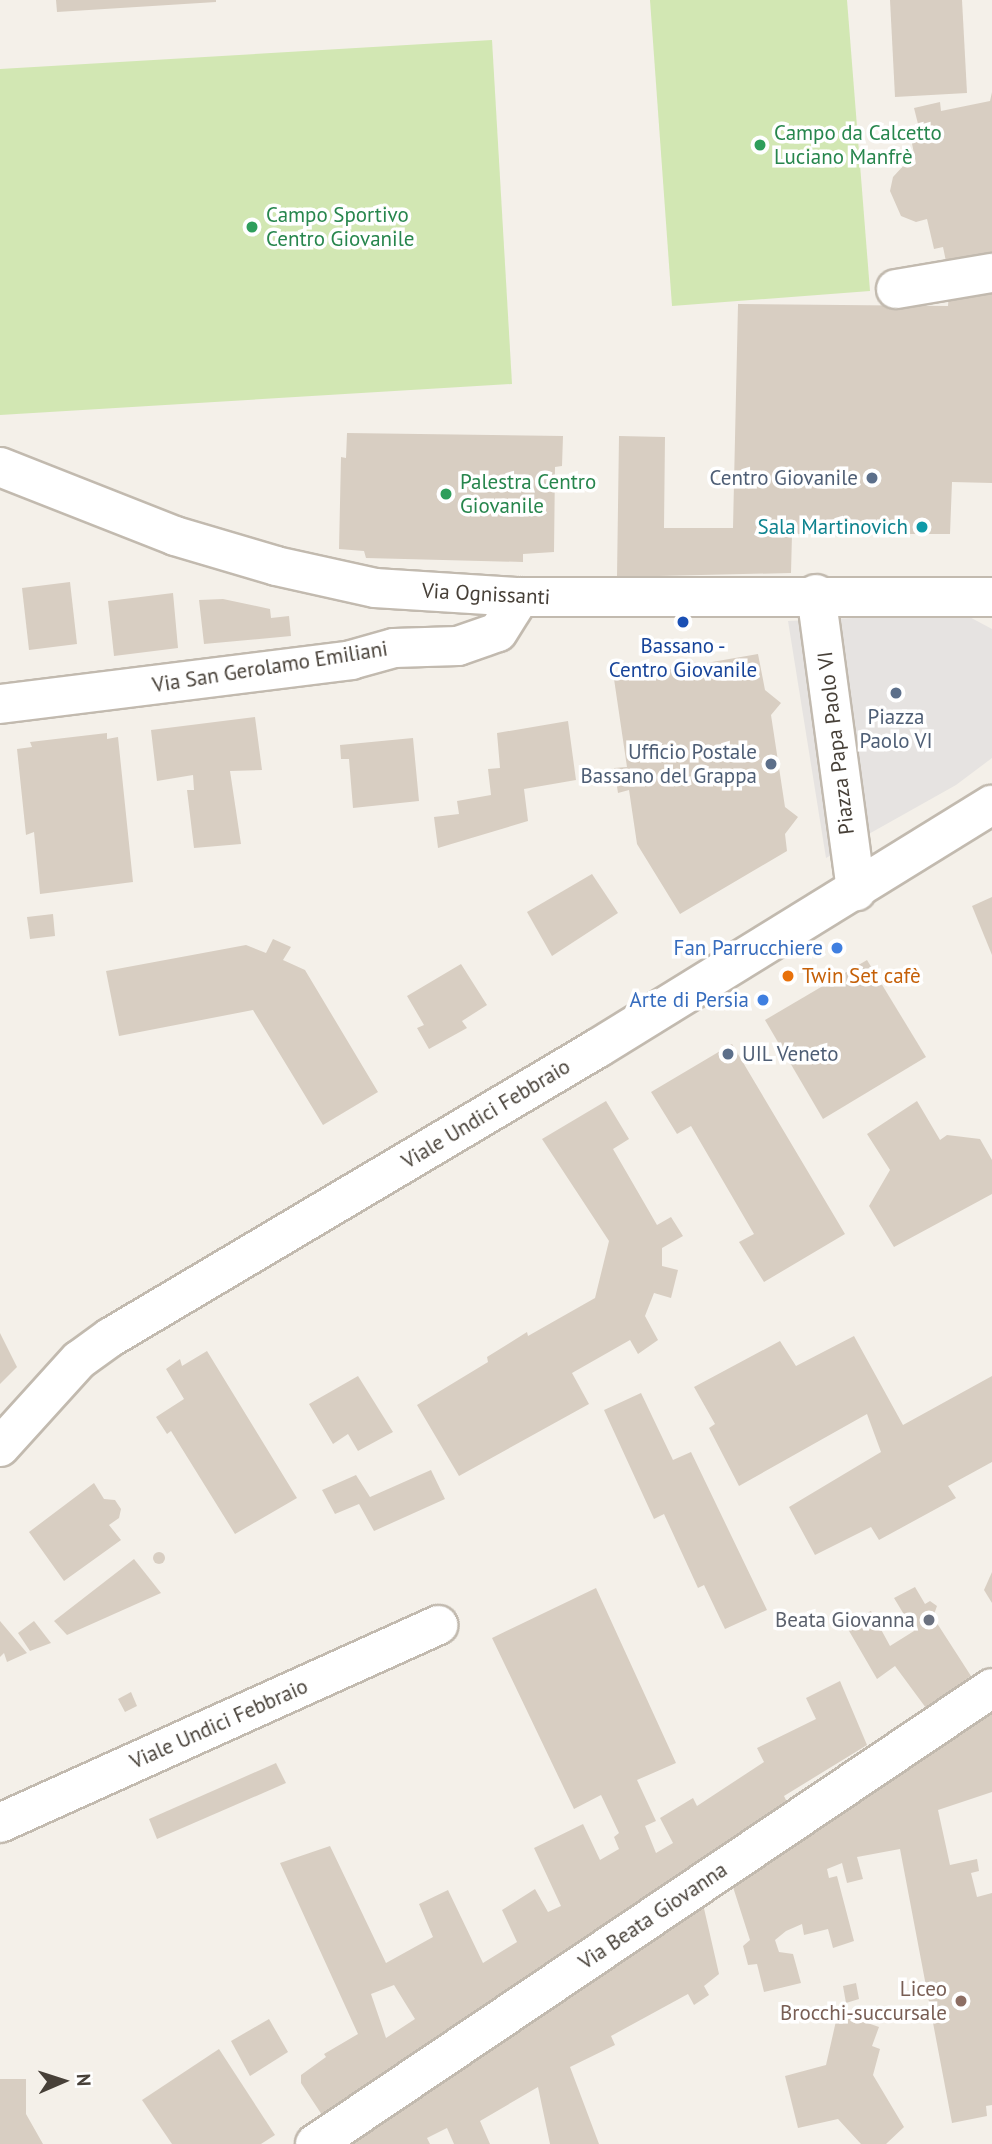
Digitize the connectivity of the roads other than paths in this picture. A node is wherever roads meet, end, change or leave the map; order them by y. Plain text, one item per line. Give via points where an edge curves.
1 (992, 273) edge
2 (896, 289) dead end
3 (0, 467) edge
4 (816, 594) junction
5 (520, 597) junction
6 (992, 597) edge
7 (0, 704) edge
8 (992, 805) edge
9 (856, 891) junction
10 (0, 1447) edge
11 (438, 1625) dead end
12 (992, 1688) edge
13 (0, 1823) edge
14 (314, 2144) edge

1 - 2 street
3 - 5 street, Via Ognissanti via 174,536 276,566 375,588
4 - 5 street, Via Ognissanti
4 - 6 street, Via Ognissanti
4 - 9 street, Piazza Papa Paolo VI
5 - 7 street, Via San Gerolamo Emiliani via 498,632 458,646 394,648 351,660
8 - 9 street, Viale Undici Febbraio
9 - 10 street, Viale Undici Febbraio via 111,1337 79,1360
11 - 13 street, Viale Undici Febbraio
12 - 14 street, Via Beata Giovanna

